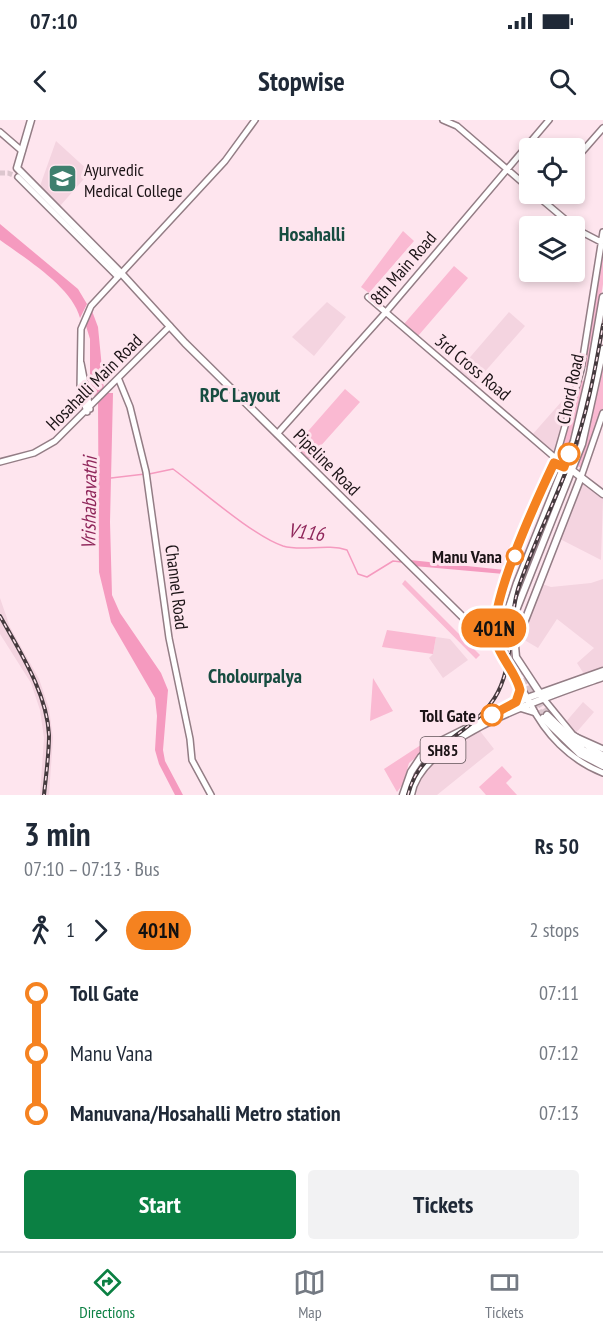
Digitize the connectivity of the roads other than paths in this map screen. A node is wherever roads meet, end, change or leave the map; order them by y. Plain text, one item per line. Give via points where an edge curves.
1 (31, 120) edge
2 (255, 120) edge
3 (443, 120) edge
4 (549, 120) edge
5 (603, 128) edge
6 (0, 132) edge
7 (585, 148) edge
8 (22, 151) junction
9 (507, 169) junction
10 (18, 177) tunnel mouth
11 (519, 179) edge
12 (547, 204) edge
13 (561, 216) edge
14 (603, 232) edge
15 (585, 233) edge
16 (601, 242) junction
17 (120, 275) junction
18 (368, 297) dead end
19 (603, 297) edge
20 (386, 312) junction
21 (602, 312) edge
22 (170, 326) junction
23 (603, 349) edge
24 (119, 380) junction
25 (90, 409) junction
26 (603, 413) edge
27 (277, 434) junction
28 (0, 462) edge
29 (554, 463) junction
30 (564, 467) junction
31 (573, 471) junction
32 (580, 477) junction
33 (603, 494) edge
34 (537, 585) junction
35 (526, 586) junction
36 (494, 628) junction
37 (502, 629) tunnel mouth
38 (511, 630) tunnel mouth
39 (482, 636) junction
40 (496, 642) junction
41 (603, 671) edge
42 (603, 677) edge
43 (518, 682) junction
44 (541, 695) junction
45 (528, 700) junction
46 (518, 705) junction
47 (534, 712) junction
48 (574, 735) junction
49 (603, 748) edge
50 (603, 756) edge
51 (603, 761) edge
52 (603, 766) edge
53 (603, 773) edge
54 (211, 795) edge
55 (403, 795) edge
56 (411, 795) edge

1 - 8 main road
2 - 17 street via 225,161
3 - 9 street via 457,126
4 - 9 street, 8th Main Road
5 - 7 street
6 - 8 street
8 - 17 main road, Pipeline Road via 17,168
9 - 11 street
9 - 20 street, 8th Main Road
10 - 17 street, Pipeline Road
12 - 13 street
14 - 16 street
15 - 16 street
16 - 29 street via 581,370
17 - 22 main road, Pipeline Road
17 - 25 street via 91,306 81,329 80,390
18 - 20 street, 3rd Cross Road
19 - 21 main road, Chord Road
20 - 27 street, 8th Main Road
20 - 29 street, 3rd Cross Road via 553,456
21 - 30 main road, Chord Road via 580,416
22 - 24 street, Hosahalli Main Road
22 - 27 main road, Pipeline Road
23 - 31 main road, Chord Road
24 - 25 street, Hosahalli Main Road
24 - 54 street, Channel Road via 130,407 146,474 169,638 192,760
25 - 28 street, Hosahalli Main Road via 50,445
26 - 32 street
27 - 39 main road, Pipeline Road
29 - 30 main road
29 - 36 main road via 506,581
30 - 31 main road
30 - 37 main road, Chord Road
31 - 32 main road
31 - 35 main road, Chord Road
32 - 33 main road
32 - 34 main road
34 - 35 main road
34 - 44 main road via 515,646 516,657
35 - 38 main road, Chord Road
36 - 39 main road
36 - 40 main road
39 - 40 main road, Pipeline Road
40 - 43 main road
41 - 44 main road, SH85
42 - 44 main road, SH85
43 - 45 main road
43 - 46 main road
44 - 45 main road, SH85
44 - 48 street
45 - 46 main road, SH85
45 - 47 street
46 - 47 main road
46 - 55 main road, SH85 via 437,743 416,765
46 - 56 main road, SH85 via 441,752 417,776
47 - 53 street via 553,738 582,762
48 - 49 street
48 - 50 main road
51 - 52 main road via 583,750 545,717 580,754

